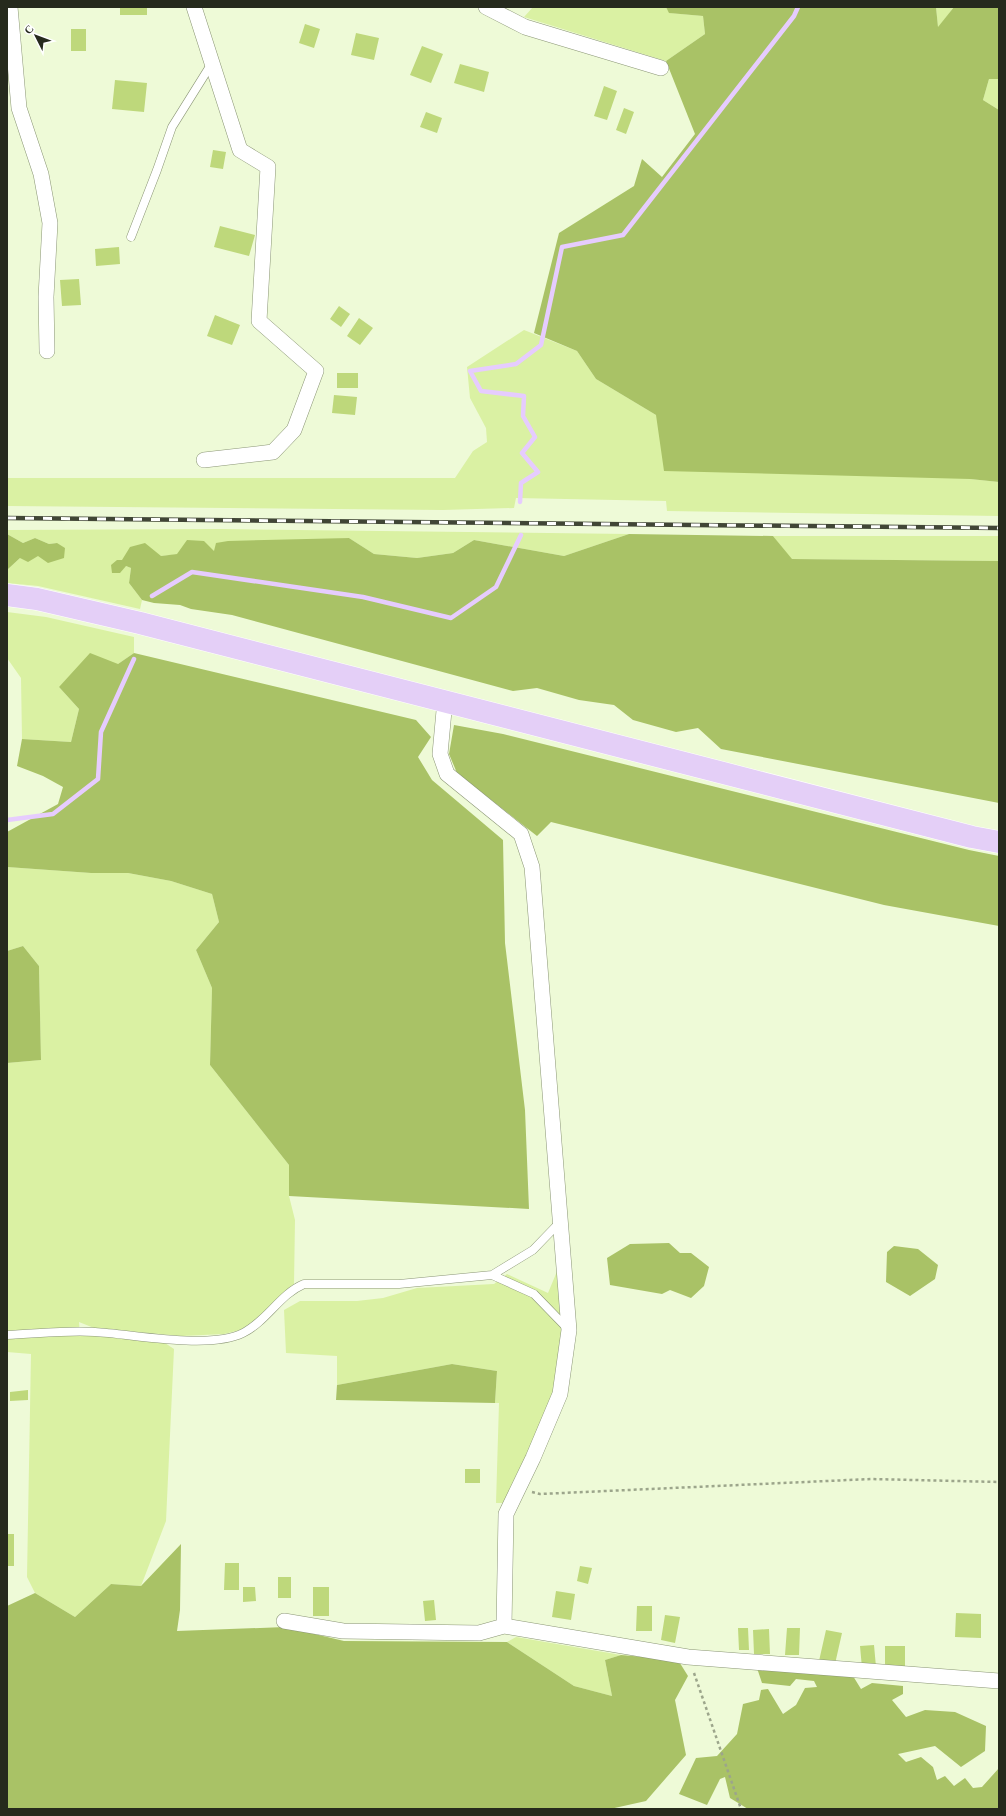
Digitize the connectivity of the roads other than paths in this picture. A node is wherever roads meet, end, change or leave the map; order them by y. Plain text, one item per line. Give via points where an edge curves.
1 (10, 7) edge
2 (194, 7) edge
3 (486, 7) edge
4 (212, 63) junction
5 (661, 68) dead end
6 (131, 237) dead end
7 (46, 351) dead end
8 (204, 460) dead end
9 (7, 596) edge
10 (445, 700) junction
11 (999, 842) edge
12 (561, 1221) junction
13 (492, 1275) junction
14 (569, 1330) junction
15 (7, 1335) edge
16 (284, 1621) dead end
17 (504, 1626) junction
18 (999, 1681) edge

1 - 7 street via 18,108 41,174 50,223
2 - 4 street
3 - 5 street via 525,27
4 - 6 lane via 172,127
4 - 8 street via 240,150 268,168 259,322 316,371 294,430 273,452
9 - 10 main road via 37,599 140,623
10 - 11 main road
10 - 12 street via 440,754 447,774 521,834 532,867
12 - 13 lane via 533,1250
12 - 14 street
13 - 14 lane via 534,1294
13 - 15 lane via 399,1284 304,1284 293,1289 260,1322 243,1334 225,1339 180,1340 94,1332
14 - 17 street via 560,1394 506,1514
16 - 17 street via 343,1631 480,1633
17 - 18 street via 688,1657

